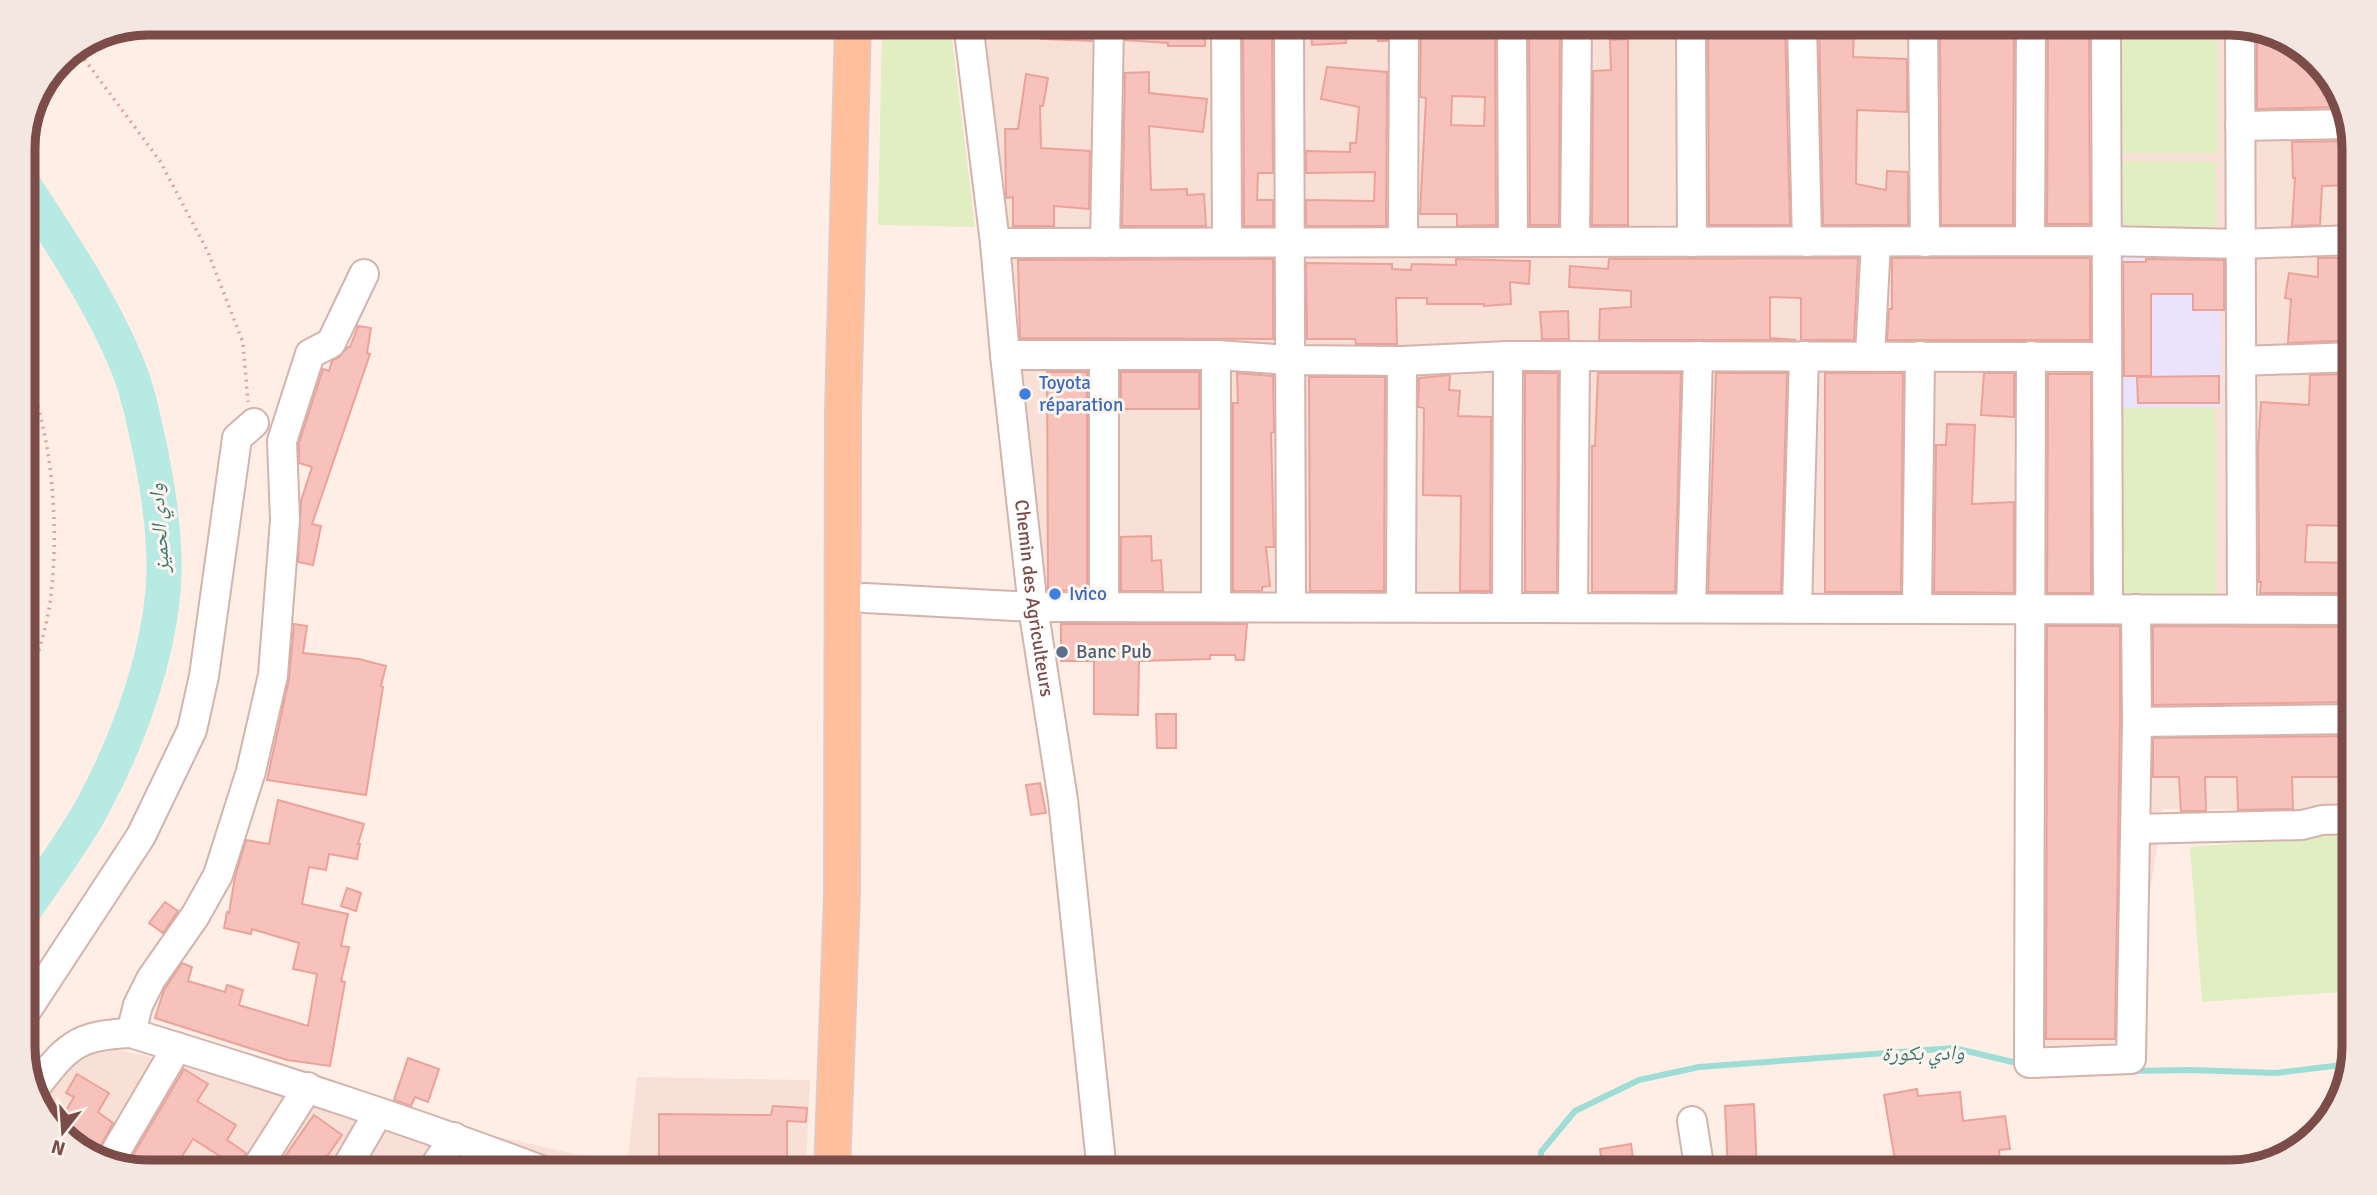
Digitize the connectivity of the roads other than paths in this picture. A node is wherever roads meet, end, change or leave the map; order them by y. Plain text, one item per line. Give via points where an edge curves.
1 (853, 35) edge
2 (871, 35) edge
3 (969, 35) edge
4 (1109, 35) edge
5 (1226, 35) edge
6 (1289, 35) edge
7 (1404, 35) edge
8 (1512, 35) edge
9 (1577, 35) edge
10 (1691, 35) edge
11 (1802, 35) edge
12 (1923, 35) edge
13 (2031, 35) edge
14 (2106, 35) edge
15 (2240, 36) edge
16 (2340, 124) edge
17 (2240, 126) junction
18 (2342, 240) edge
19 (2030, 241) junction
20 (2107, 241) junction
21 (1403, 242) junction
22 (1513, 242) junction
23 (1575, 242) junction
24 (1692, 242) junction
25 (1807, 242) junction
26 (1876, 242) junction
27 (1925, 242) junction
28 (995, 243) junction
29 (1105, 243) junction
30 (1227, 243) junction
31 (1290, 243) junction
32 (2241, 244) junction
33 (364, 274) dead end
34 (1005, 355) junction
35 (1104, 355) junction
36 (1216, 355) junction
37 (1508, 356) junction
38 (1575, 356) junction
39 (1698, 356) junction
40 (1804, 356) junction
41 (1870, 356) junction
42 (1920, 356) junction
43 (2031, 356) junction
44 (2107, 357) junction
45 (2342, 357) edge
46 (1289, 360) junction
47 (1402, 361) junction
48 (2241, 361) junction
49 (254, 424) road end
50 (865, 598) junction
51 (1104, 606) junction
52 (1216, 606) junction
53 (1291, 606) junction
54 (1033, 607) junction
55 (1401, 607) junction
56 (1507, 607) junction
57 (1573, 607) junction
58 (1691, 608) junction
59 (1797, 608) junction
60 (1917, 608) junction
61 (2032, 609) junction
62 (2108, 609) junction
63 (2136, 609) junction
64 (2242, 609) junction
65 (2342, 610) edge
66 (2342, 719) edge
67 (2137, 722) junction
68 (2342, 819) edge
69 (2135, 829) junction
70 (35, 998) edge
71 (131, 1033) junction
72 (177, 1047) junction
73 (40, 1081) edge
74 (308, 1087) junction
75 (378, 1113) junction
76 (1692, 1121) dead end
77 (454, 1137) junction
78 (114, 1154) edge
79 (262, 1160) edge
80 (351, 1160) edge
81 (439, 1160) edge
82 (514, 1160) edge
83 (832, 1160) edge
84 (853, 1160) edge
85 (1101, 1160) edge
86 (1698, 1160) edge

1 - 83 main road via 844,413 842,895
2 - 50 main road
3 - 28 street, Chemin des Agriculteurs
4 - 29 street
5 - 30 street
6 - 31 street
7 - 21 street
8 - 22 street
9 - 23 street
10 - 24 street
11 - 25 street
12 - 27 street
13 - 19 street
14 - 20 street
15 - 17 street
16 - 17 street
17 - 32 street
18 - 32 street
19 - 20 street
19 - 27 street
20 - 32 street
20 - 44 street
21 - 22 street
21 - 31 street
22 - 23 street
23 - 24 street
24 - 25 street
25 - 26 street
26 - 27 street
26 - 41 street
28 - 29 street
28 - 34 street, Chemin des Agriculteurs
29 - 30 street
30 - 31 street
31 - 46 street
32 - 48 street
33 - 71 street via 331,343 310,354 282,441 285,520 273,675 251,771 218,875 151,979
34 - 35 street
34 - 54 street, Chemin des Agriculteurs
35 - 36 street
35 - 51 street
36 - 46 street
36 - 52 street
37 - 38 street
37 - 47 street
37 - 56 street
38 - 39 street
38 - 57 street
39 - 40 street
39 - 58 street
40 - 41 street
40 - 59 street
41 - 42 street
42 - 43 street
42 - 60 street
43 - 44 street
43 - 61 street
44 - 62 street
45 - 48 street
46 - 47 street
46 - 53 street
47 - 55 street
48 - 64 street
49 - 70 street via 237,438 192,730 141,836
50 - 54 street
50 - 84 main road
51 - 52 street
51 - 54 street
52 - 53 street
53 - 55 street
54 - 85 street, Chemin des Agriculteurs via 1063,800
55 - 56 street
56 - 57 street
57 - 58 street
58 - 59 street
59 - 60 street
60 - 61 street
61 - 62 street
61 - 69 street via 2029,1063 2131,1059
62 - 63 street
63 - 64 street
63 - 67 street
64 - 65 street
66 - 67 street
67 - 69 street
68 - 69 street via 2302,825
71 - 72 street
71 - 73 street via 80,1041
72 - 74 street
72 - 78 street
74 - 75 street
74 - 79 street
75 - 77 street
75 - 80 street
76 - 86 street
77 - 81 street
77 - 82 street

